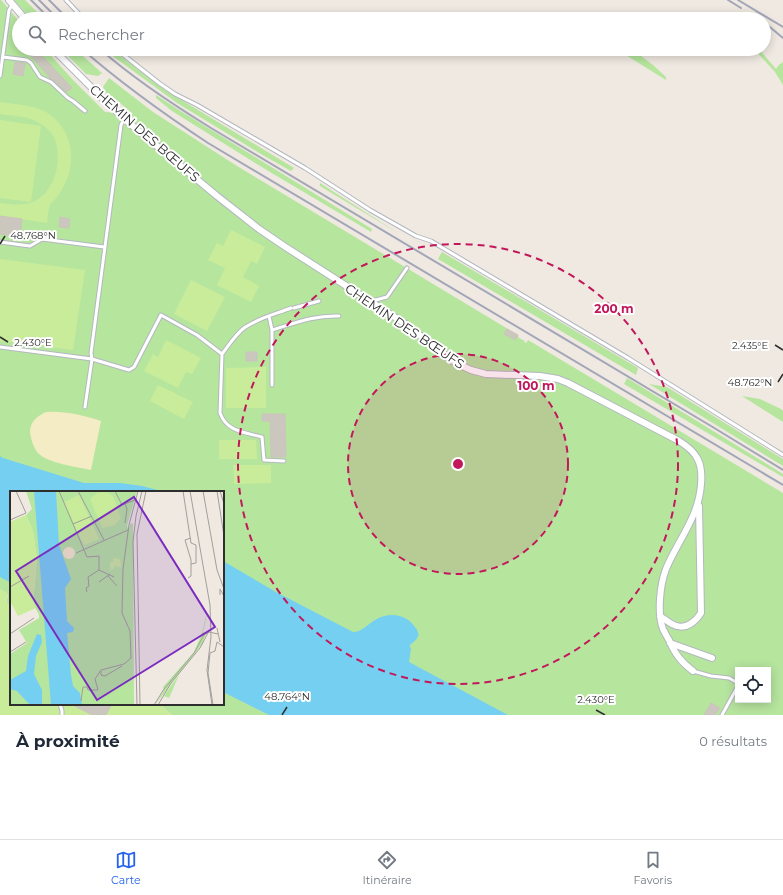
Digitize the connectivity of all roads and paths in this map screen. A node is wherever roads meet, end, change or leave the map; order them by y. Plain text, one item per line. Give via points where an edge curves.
1 (66, 0) edge
2 (11, 2) edge
3 (19, 12) edge
4 (77, 12) edge
5 (60, 56) edge
6 (125, 56) edge
7 (3, 57) junction
8 (0, 76) edge
9 (85, 111) dead end
10 (124, 119) junction
11 (0, 242) edge
12 (104, 247) junction
13 (407, 268) dead end
14 (319, 302) dead end
15 (371, 302) junction
16 (268, 316) junction
17 (339, 316) dead end
18 (272, 330) junction
19 (0, 347) edge
20 (222, 354) junction
21 (92, 359) junction
22 (272, 385) dead end
23 (85, 407) dead end
24 (783, 455) edge
25 (284, 461) dead end
26 (698, 502) junction
27 (660, 616) junction
28 (670, 643) junction
29 (712, 658) dead end
30 (693, 671) joint
31 (735, 681) edge
32 (735, 691) edge
33 (60, 705) edge
34 (62, 715) edge
35 (722, 715) edge

1 - 4 lane
2 - 3 street
2 - 7 lane
5 - 10 street, CHEMIN DES BŒUFS
6 - 24 lane via 175,94 305,168 370,210 416,236 431,241 593,337
7 - 8 lane
7 - 9 lane via 27,60 40,77 51,82
10 - 12 lane via 121,125
10 - 15 street, CHEMIN DES BŒUFS via 259,229
11 - 12 lane via 30,246 42,239
12 - 21 lane
13 - 15 lane via 387,296
14 - 16 lane
15 - 26 street, CHEMIN DES BŒUFS via 411,328 448,357 471,370 486,374 558,379 679,441 690,449 701,468 701,491
16 - 18 lane
16 - 20 lane via 245,327
17 - 18 lane via 311,318
18 - 22 lane
19 - 21 lane
20 - 21 lane via 197,335 161,315 134,367 129,370
20 - 25 lane via 222,419 230,428 262,437 264,460
21 - 23 lane
26 - 27 street, CHEMIN DES BŒUFS via 666,569 662,583
26 - 27 street via 700,613 696,620 684,626 676,626
27 - 28 street
28 - 29 street
28 - 30 street via 678,657
30 - 31 lane
32 - 35 lane
33 - 34 lane

